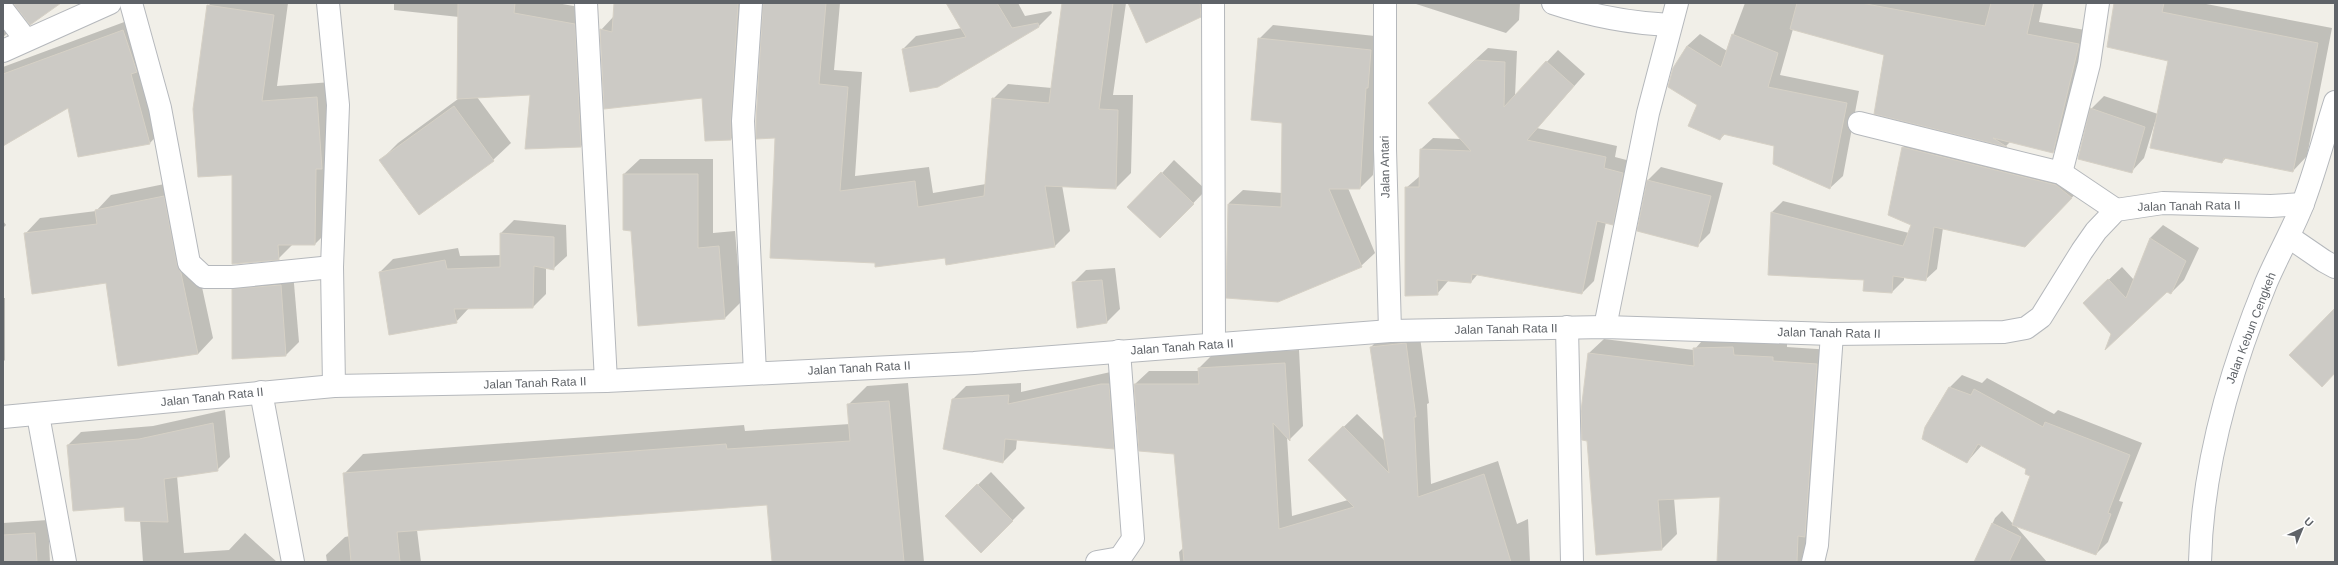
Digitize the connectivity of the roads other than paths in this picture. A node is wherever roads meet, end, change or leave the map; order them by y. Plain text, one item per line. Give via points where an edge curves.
1 (110, 3) edge
2 (131, 3) edge
3 (328, 3) edge
4 (586, 3) edge
5 (751, 3) edge
6 (1213, 3) edge
7 (1385, 3) edge
8 (1553, 3) edge
9 (1677, 3) edge
10 (2098, 3) edge
11 (3, 10) edge
12 (1670, 25) junction
13 (26, 40) junction
14 (3, 51) edge
15 (2335, 102) edge
16 (1859, 123) dead end
17 (2061, 173) junction
18 (2303, 204) junction
19 (2116, 210) junction
20 (2289, 237) junction
21 (332, 267) junction
22 (2335, 267) edge
23 (1568, 327) junction
24 (1605, 327) junction
25 (1390, 331) junction
26 (1832, 334) junction
27 (1214, 344) junction
28 (1119, 351) junction
29 (755, 373) junction
30 (606, 381) junction
31 (334, 386) junction
32 (261, 392) junction
33 (38, 415) junction
34 (3, 417) edge
35 (1120, 560) edge
36 (65, 562) edge
37 (293, 562) edge
38 (1097, 562) edge
39 (1572, 562) edge
40 (1813, 562) edge
41 (2200, 562) edge

1 - 13 street
2 - 21 street via 160,108 189,263 204,277 232,277
3 - 21 street via 338,105
4 - 30 street
5 - 29 street via 743,121
6 - 27 street
7 - 25 street, Jalan Antari via 1385,149
8 - 12 street via 1591,15 1636,23
9 - 12 street
10 - 17 street via 2089,64
11 - 13 street
12 - 24 street via 1648,113
13 - 14 street
15 - 18 street, Jalan Kebun Cengkeh
16 - 17 street
17 - 19 street
18 - 19 street, Jalan Tanah Rata II via 2163,204
18 - 20 street, Jalan Kebun Cengkeh
19 - 26 street, Jalan Tanah Rata II via 2096,231 2040,317 2026,328 2004,332
20 - 22 street
20 - 41 street, Jalan Kebun Cengkeh via 2267,281 2242,345 2225,399 2200,528
21 - 31 street
23 - 24 street, Jalan Tanah Rata II
23 - 25 street, Jalan Tanah Rata II
23 - 39 street
24 - 26 street, Jalan Tanah Rata II
25 - 27 street, Jalan Tanah Rata II
26 - 40 street via 1817,545
27 - 28 street, Jalan Tanah Rata II
28 - 29 street, Jalan Tanah Rata II via 974,363
28 - 35 street via 1133,539
29 - 30 street, Jalan Tanah Rata II
30 - 31 street, Jalan Tanah Rata II
31 - 32 street, Jalan Tanah Rata II
32 - 33 street, Jalan Tanah Rata II
32 - 37 street
33 - 34 street, Jalan Tanah Rata II
33 - 36 street
35 - 38 street

